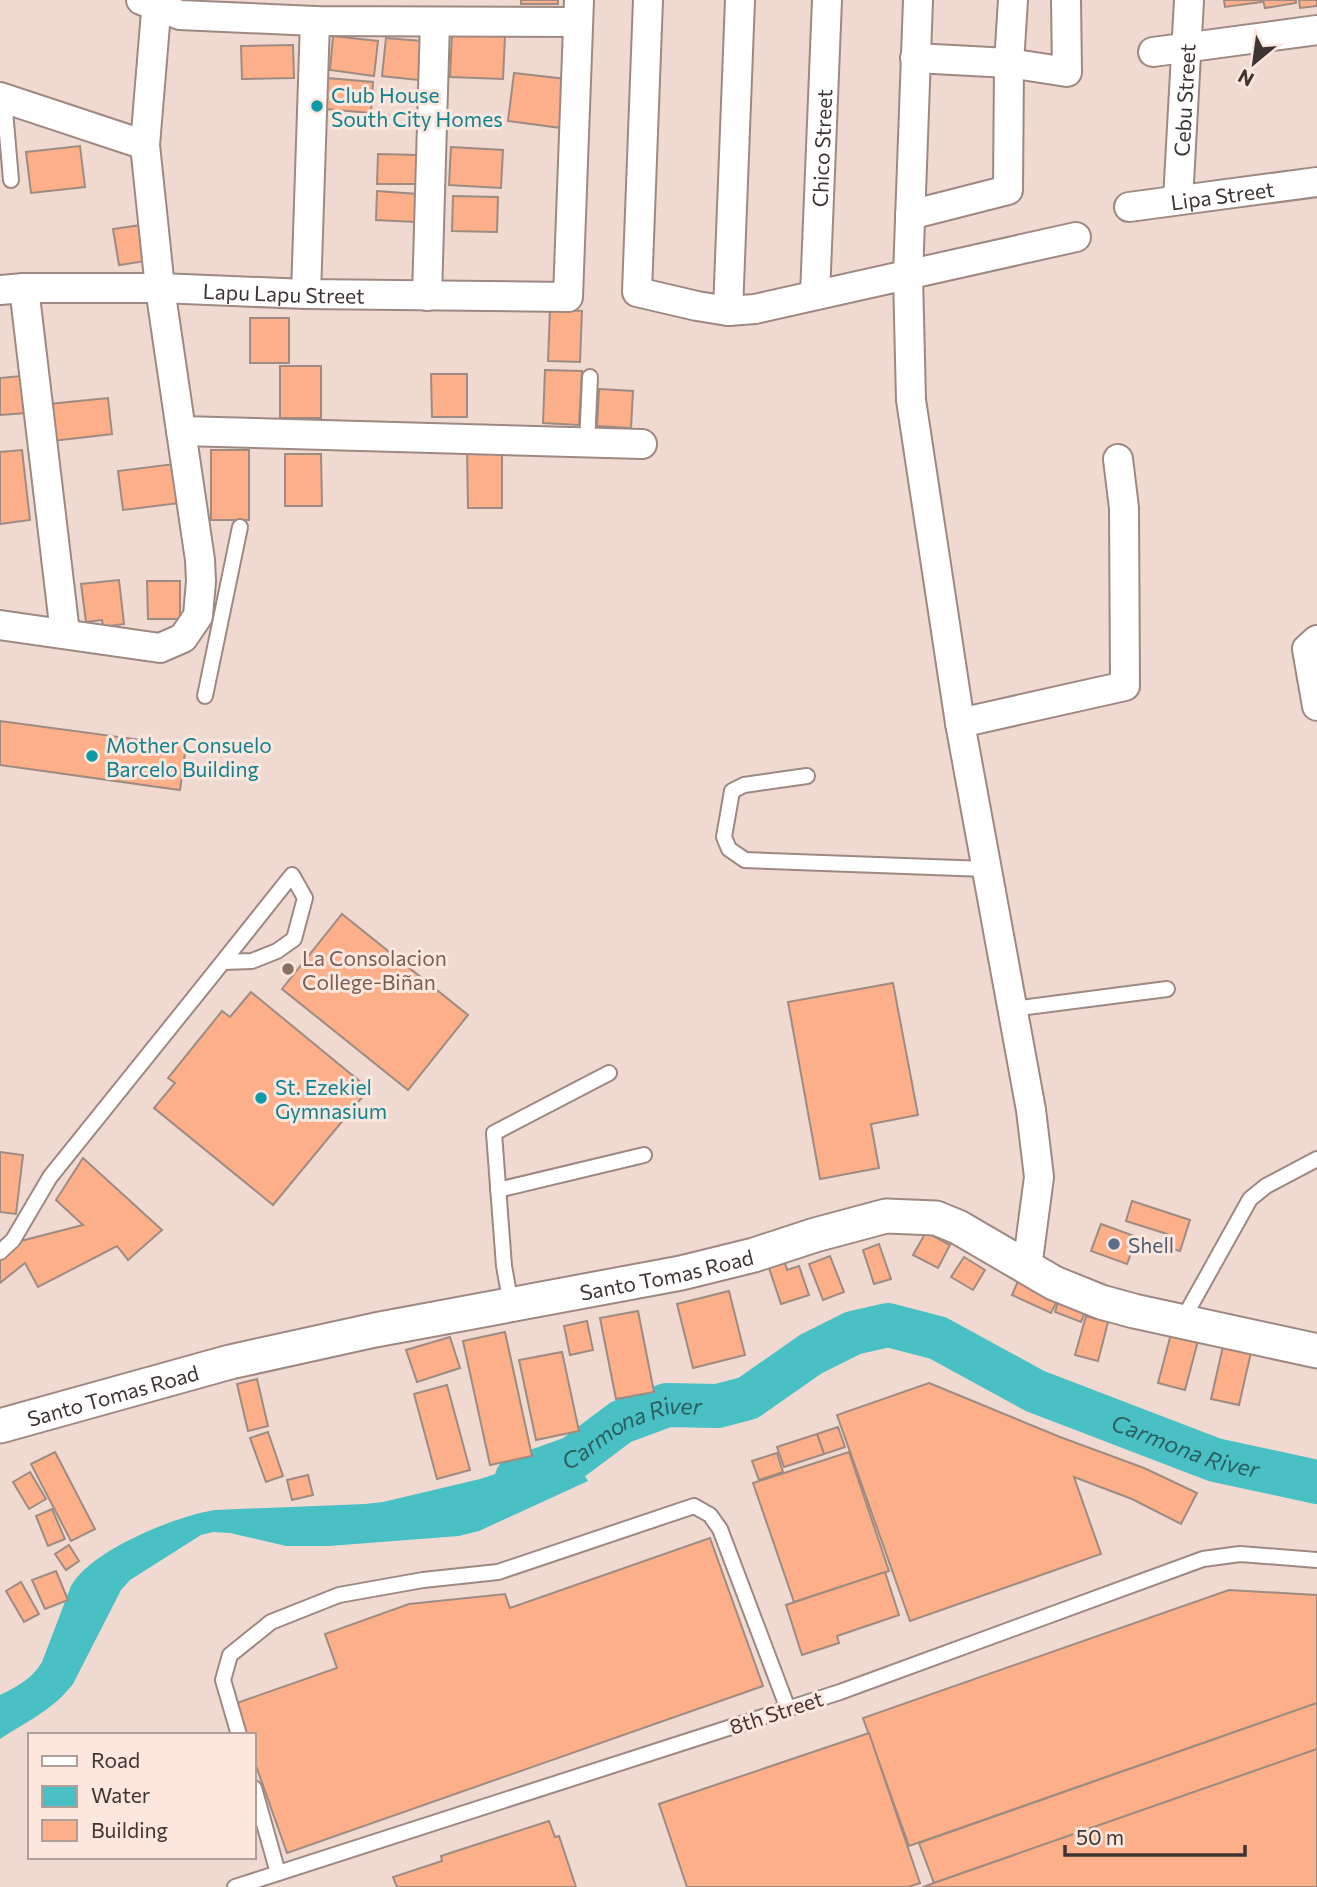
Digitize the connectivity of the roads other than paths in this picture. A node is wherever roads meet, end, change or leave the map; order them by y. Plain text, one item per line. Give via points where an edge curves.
1 (648, 0) edge
2 (740, 0) edge
3 (827, 0) edge
4 (918, 0) edge
5 (1013, 0) edge
6 (1066, 0) edge
7 (1189, 0) edge
8 (151, 2) edge
9 (578, 11) edge
10 (315, 21) junction
11 (435, 22) junction
12 (1317, 30) edge
13 (1188, 48) junction
14 (1153, 52) dead end
15 (915, 58) junction
16 (1009, 63) junction
17 (2, 98) edge
18 (145, 145) junction
19 (11, 180) dead end
20 (1317, 182) edge
21 (1178, 200) junction
22 (1129, 207) dead end
23 (910, 215) junction
24 (1076, 237) dead end
25 (908, 276) junction
26 (160, 288) junction
27 (12, 289) edge
28 (306, 294) junction
29 (815, 295) junction
30 (427, 296) junction
31 (728, 311) junction
32 (590, 377) dead end
33 (181, 431) junction
34 (587, 444) junction
35 (642, 444) dead end
36 (1118, 458) dead end
37 (240, 527) dead end
38 (0, 625) edge
39 (205, 628) junction
40 (65, 633) junction
41 (1317, 640) edge
42 (205, 695) dead end
43 (1317, 706) edge
44 (960, 723) junction
45 (807, 776) dead end
46 (986, 869) junction
47 (223, 961) junction
48 (1167, 989) dead end
49 (1012, 1009) junction
50 (609, 1073) dead end
51 (644, 1155) dead end
52 (1317, 1159) edge
53 (498, 1190) junction
54 (0, 1252) edge
55 (1027, 1268) junction
56 (511, 1305) junction
57 (1182, 1321) junction
58 (1317, 1351) edge
59 (0, 1426) edge
60 (1317, 1560) edge
61 (788, 1709) junction
62 (238, 1733) edge
63 (256, 1795) edge
64 (278, 1873) junction
65 (235, 1887) edge

1 - 31 street via 637,292
2 - 31 street
3 - 29 street, Chico Street
4 - 15 street
5 - 16 street
6 - 16 street via 1067,72
7 - 13 street, Cebu Street
8 - 10 street via 180,15
8 - 18 street
9 - 11 street
9 - 30 street, Lapu Lapu Street via 568,297
10 - 11 street
10 - 28 street
11 - 30 street
12 - 13 street
13 - 14 street
13 - 21 street, Cebu Street
15 - 16 street
15 - 23 street
16 - 23 street via 1008,190
17 - 18 street
17 - 19 lane
18 - 26 street
20 - 21 street, Lipa Street
21 - 22 street, Lipa Street
23 - 25 street
24 - 25 street
25 - 29 street
25 - 44 street via 911,400
26 - 27 street, Lapu Lapu Street
26 - 28 street, Lapu Lapu Street
26 - 33 street
27 - 40 street
28 - 30 street, Lapu Lapu Street
29 - 31 street
32 - 34 lane
33 - 34 street
33 - 39 street via 201,581 198,616
34 - 35 street
36 - 44 street via 1124,508 1125,686
37 - 39 lane
38 - 40 street
39 - 40 street via 160,648
39 - 42 lane
41 - 43 street via 1307,649
44 - 46 street
45 - 46 lane via 744,785 732,791 724,837 729,849 745,860
46 - 49 street
47 - 47 lane via 257,918 292,875 305,898 294,939 252,961
47 - 54 lane via 50,1177 13,1240
48 - 49 lane
49 - 55 street via 1039,1177
50 - 53 lane via 494,1133
51 - 53 lane
52 - 57 lane via 1250,1199
53 - 56 lane
55 - 56 street, Santo Tomas Road via 936,1218 886,1216 681,1273
55 - 57 street, Santo Tomas Road via 1101,1302
56 - 59 street, Santo Tomas Road via 230,1362
57 - 58 street, Santo Tomas Road
60 - 61 lane, 8th Street via 1240,1555 1203,1559
61 - 62 lane via 720,1529 710,1515 694,1506 498,1572 340,1595 271,1622 230,1655 223,1680
61 - 64 lane, 8th Street
63 - 64 lane
64 - 65 lane, 8th Street

